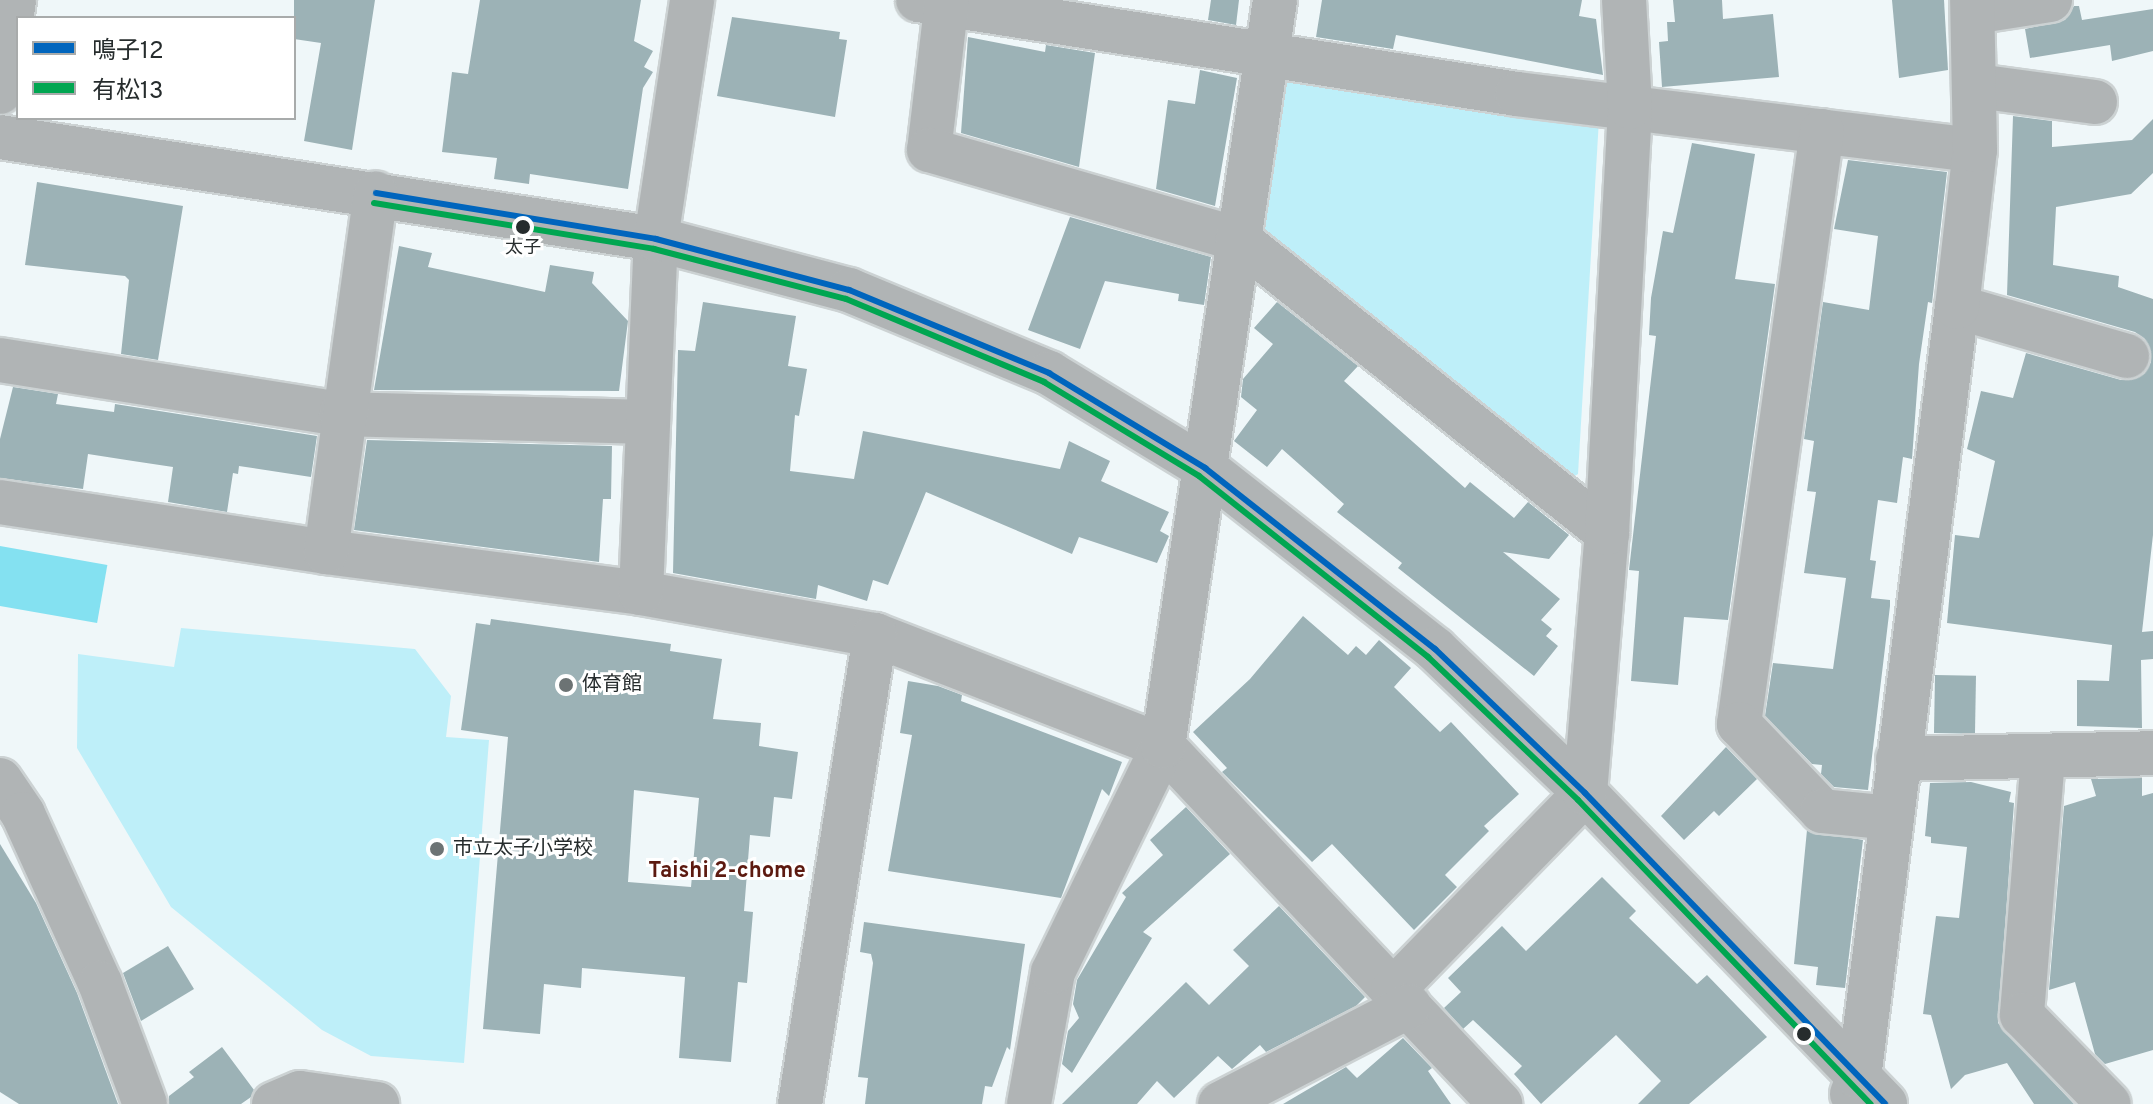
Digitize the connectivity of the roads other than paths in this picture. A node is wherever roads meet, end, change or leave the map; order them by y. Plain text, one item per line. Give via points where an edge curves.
1 (14, 0) edge
2 (692, 0) edge
3 (1275, 0) edge
4 (1624, 0) edge
5 (2050, 0) edge
6 (937, 1) edge
7 (1973, 6) edge
8 (1267, 52) junction
9 (1977, 86) junction
10 (0, 92) edge
11 (2095, 102) dead end
12 (1630, 107) junction
13 (1822, 131) junction
14 (0, 137) edge
15 (1975, 150) junction
16 (376, 193) junction
17 (656, 239) junction
18 (1238, 239) junction
19 (1957, 307) junction
20 (2127, 356) dead end
21 (0, 360) edge
22 (341, 414) junction
23 (647, 422) junction
24 (1205, 468) junction
25 (0, 502) edge
26 (1607, 533) junction
27 (326, 552) junction
28 (641, 593) junction
29 (875, 635) junction
30 (1163, 746) junction
31 (2153, 753) edge
32 (2043, 758) junction
33 (1898, 759) junction
34 (0, 780) edge
35 (1585, 793) junction
36 (1892, 818) junction
37 (1401, 998) junction
38 (1864, 1095) edge
39 (145, 1104) edge
40 (274, 1104) edge
41 (377, 1104) edge
42 (800, 1104) edge
43 (1029, 1104) edge
44 (1220, 1104) edge
45 (1500, 1104) edge
46 (2109, 1104) edge

1 - 10 street
2 - 17 street
3 - 8 street
4 - 12 street
5 - 7 street
6 - 8 street
6 - 18 street via 929,150
7 - 9 street
8 - 12 street
8 - 18 street
9 - 11 street
9 - 15 street
12 - 13 street
12 - 26 street
13 - 15 street
13 - 36 street via 1739,724 1822,811
14 - 16 street
15 - 19 street
16 - 17 street
16 - 22 street
17 - 23 street
17 - 24 street via 849,290 1035,367
18 - 24 street
18 - 26 street
19 - 20 street
19 - 33 street
21 - 22 street
22 - 23 street
22 - 27 street
23 - 28 street
24 - 30 street
24 - 35 street via 1435,649
25 - 27 street
26 - 35 street
27 - 28 street
28 - 29 street
29 - 30 street
29 - 42 street
30 - 37 street
30 - 43 street via 1053,972
31 - 32 street
32 - 33 street
32 - 46 street via 2022,1015
33 - 36 street
34 - 39 street via 23,814 100,983
35 - 37 street
35 - 38 street
36 - 38 street
37 - 44 street
37 - 45 street
40 - 41 street via 300,1093

